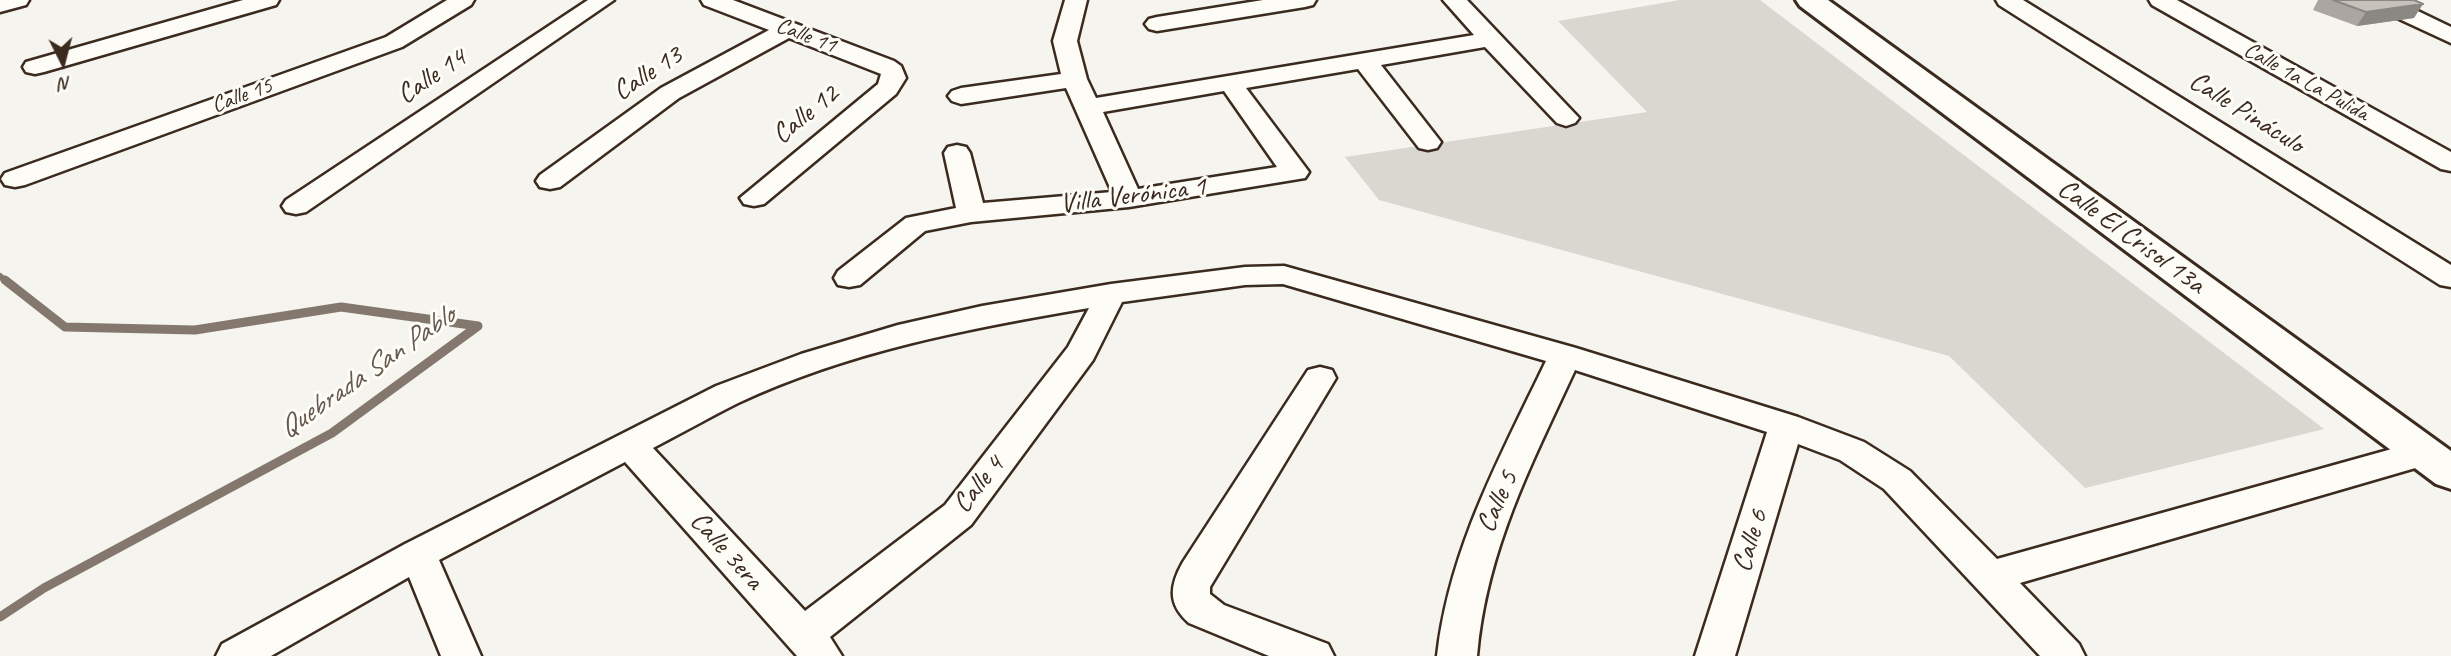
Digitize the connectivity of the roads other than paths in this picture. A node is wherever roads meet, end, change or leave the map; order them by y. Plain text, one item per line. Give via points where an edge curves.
1 (18, 0) edge
2 (268, 0) edge
3 (463, 0) edge
4 (603, 0) edge
5 (712, 0) edge
6 (1076, 0) edge
7 (1305, 0) edge
8 (1454, 0) edge
9 (1810, 0) edge
10 (2007, 0) edge
11 (2160, 0) edge
12 (2377, 0) edge
13 (0, 5) edge
14 (1157, 23) dead end
15 (788, 29) junction
16 (2451, 36) edge
17 (1492, 39) junction
18 (1364, 60) junction
19 (34, 67) dead end
20 (894, 78) joint
21 (1075, 79) junction
22 (1230, 83) junction
23 (961, 96) dead end
24 (1087, 107) junction
25 (1566, 118) dead end
26 (1428, 142) dead end
27 (957, 153) dead end
28 (2451, 163) edge
29 (15, 179) dead end
30 (550, 181) dead end
31 (754, 198) dead end
32 (1129, 200) junction
33 (296, 206) dead end
34 (971, 213) junction
35 (2451, 253) edge
36 (2422, 260) junction
37 (849, 278) dead end
38 (2451, 278) edge
39 (1111, 294) junction
40 (1565, 356) junction
41 (1320, 379) dead end
42 (1786, 426) junction
43 (631, 446) junction
44 (2437, 463) edge
45 (418, 554) junction
46 (1991, 576) junction
47 (812, 646) edge
48 (236, 656) edge
49 (461, 656) edge
50 (1314, 656) edge
51 (1457, 656) edge
52 (1715, 656) edge
53 (2065, 656) edge

1 - 13 street
2 - 19 street
3 - 29 street, Calle 15 via 394,42
4 - 33 street, Calle 14
5 - 15 street, Calle 11
6 - 21 street via 1065,41
7 - 14 street
8 - 17 street
9 - 44 street, Calle El Crisol 13a
10 - 36 street, Calle Pináculo
11 - 28 street, Calle 1a La Pulida
12 - 16 street
15 - 20 street, Calle 11 via 885,66
15 - 30 street, Calle 13 via 670,93
17 - 18 street
17 - 25 street
18 - 22 street
18 - 26 street
20 - 31 street, Calle 12 via 887,89
21 - 23 street
21 - 24 street
22 - 24 street
22 - 32 street, Villa Verónica 1 via 1295,172
24 - 32 street
27 - 34 street
32 - 34 street, Villa Verónica 1
34 - 37 street, Villa Verónica 1 via 916,224
35 - 36 street
36 - 38 street, Calle Pináculo
39 - 40 street via 1283,275
39 - 43 street via 982,316 886,339 728,394
39 - 47 street, Calle 4 via 1082,352 958,515
40 - 42 street
40 - 51 street, Calle 5 via 1479,543 1458,625
41 - 50 street via 1196,573 1189,597 1210,616
42 - 46 street via 1852,452 1897,481
42 - 52 street, Calle 6
43 - 45 street
43 - 47 street, Calle 3era
44 - 46 street
45 - 48 street
45 - 49 street
46 - 53 street

